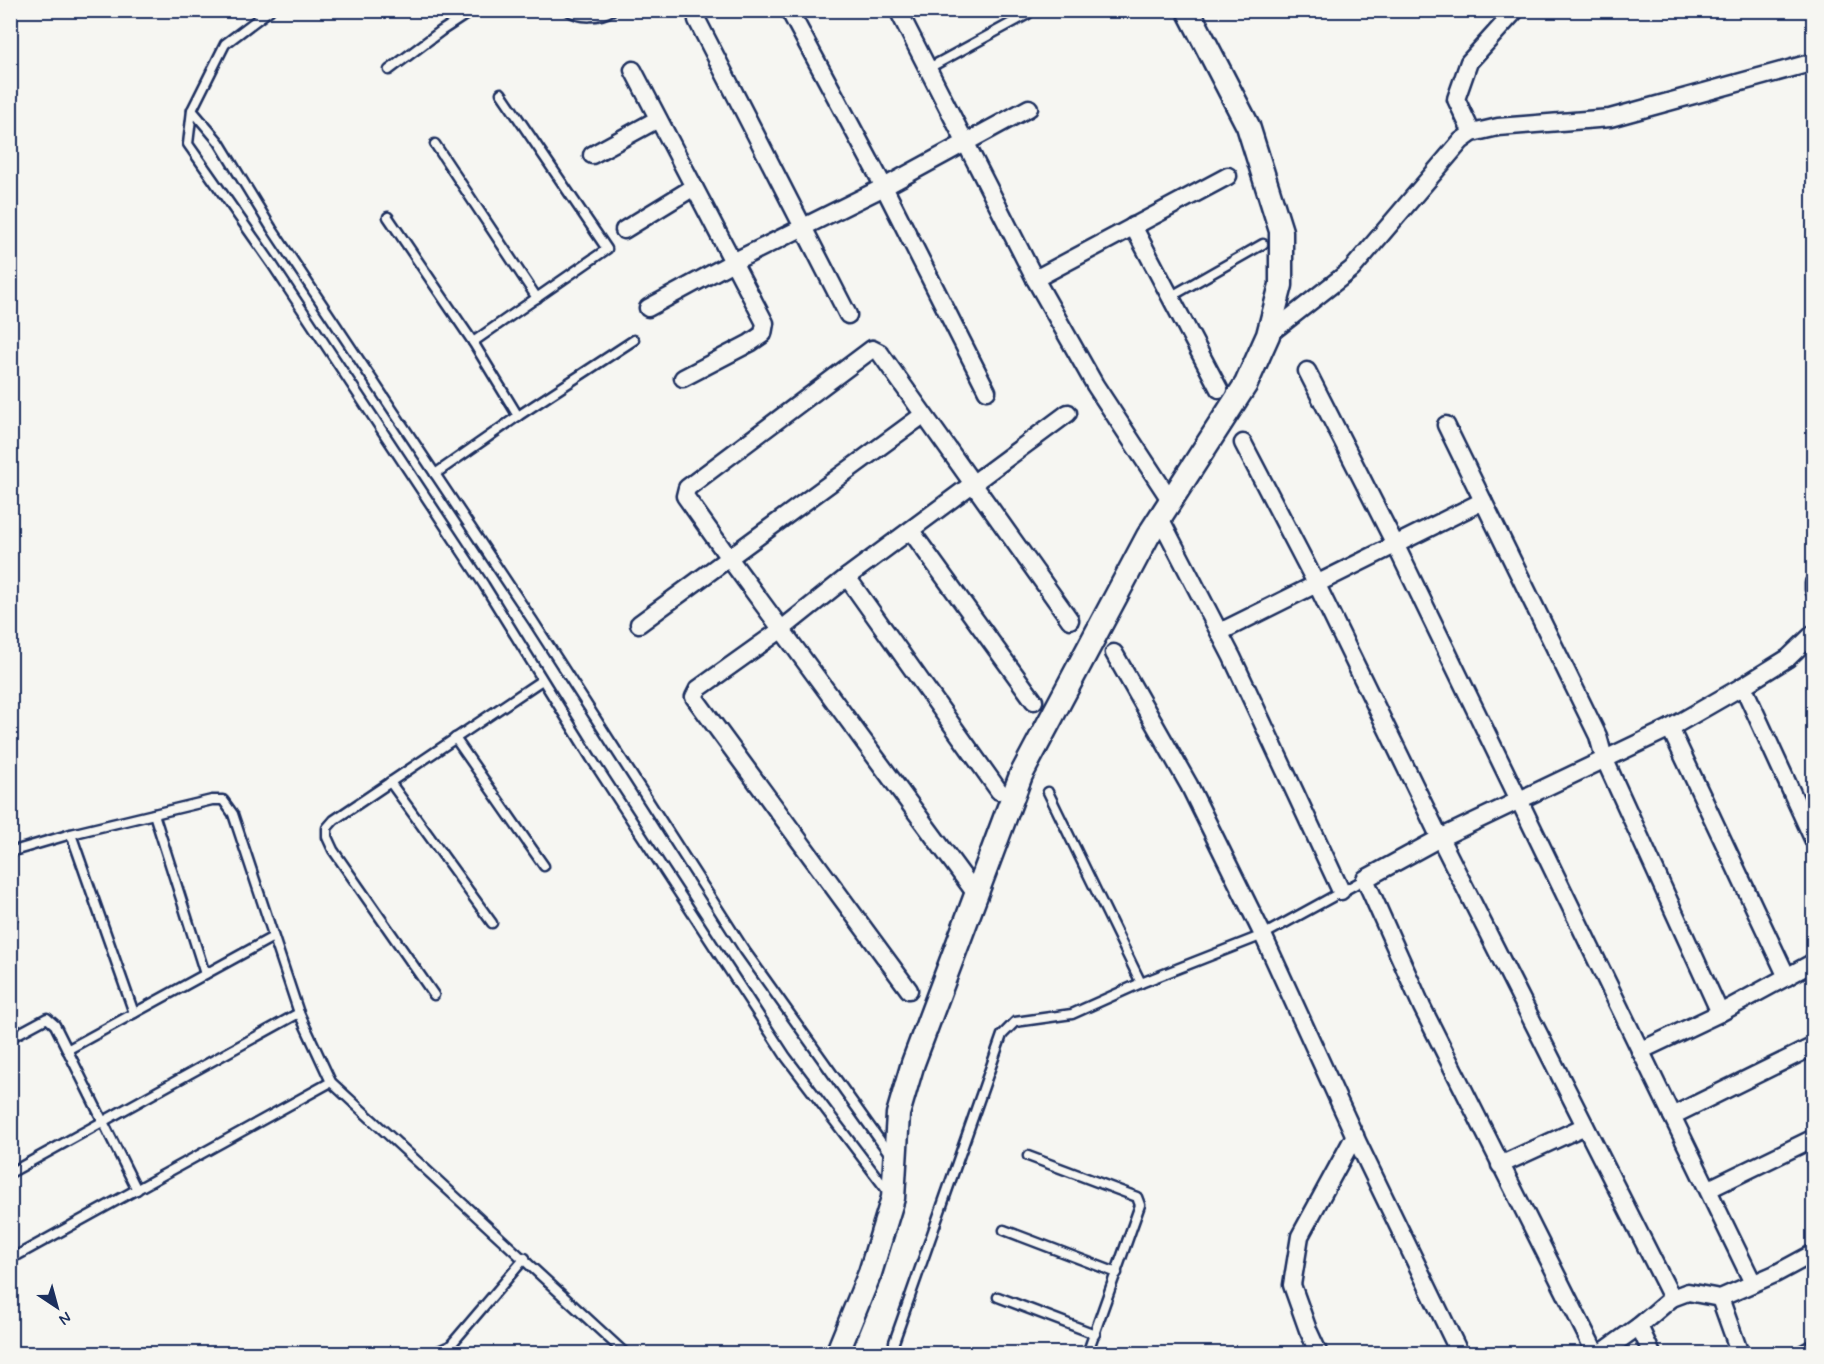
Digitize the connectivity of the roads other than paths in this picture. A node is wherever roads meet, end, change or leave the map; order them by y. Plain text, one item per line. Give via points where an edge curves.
1 (270, 10) edge
2 (473, 10) edge
3 (568, 10) edge
4 (612, 10) edge
5 (789, 10) edge
6 (898, 10) edge
7 (1188, 10) edge
8 (1516, 10) edge
9 (1028, 14) dead end
10 (697, 20) dead end
11 (1814, 62) edge
12 (633, 69) dead end
13 (927, 69) junction
14 (389, 70) dead end
15 (501, 93) dead end
16 (1029, 108) dead end
17 (192, 110) junction
18 (658, 119) junction
19 (1472, 133) junction
20 (964, 142) junction
21 (435, 144) dead end
22 (592, 155) dead end
23 (1228, 176) dead end
24 (694, 187) junction
25 (884, 187) junction
26 (388, 217) dead end
27 (1132, 226) junction
28 (803, 228) junction
29 (624, 230) dead end
30 (1263, 244) dead end
31 (733, 262) junction
32 (1035, 279) junction
33 (537, 297) junction
34 (1170, 298) junction
35 (648, 309) dead end
36 (848, 315) dead end
37 (1268, 335) junction
38 (634, 340) dead end
39 (473, 342) junction
40 (1306, 371) dead end
41 (683, 378) dead end
42 (1219, 388) dead end
43 (987, 391) dead end
44 (1068, 413) dead end
45 (923, 415) junction
46 (518, 416) junction
47 (1446, 425) dead end
48 (1243, 443) dead end
49 (435, 474) junction
50 (973, 484) junction
51 (1483, 501) junction
52 (1166, 509) junction
53 (911, 531) junction
54 (1395, 544) junction
55 (729, 558) junction
56 (847, 578) junction
57 (1814, 583) edge
58 (1317, 585) junction
59 (1814, 590) edge
60 (1070, 620) dead end
61 (639, 624) dead end
62 (782, 629) junction
63 (1220, 632) junction
64 (1814, 633) edge
65 (1114, 652) dead end
66 (542, 680) junction
67 (1743, 686) junction
68 (1034, 701) dead end
69 (1670, 728) junction
70 (455, 738) junction
71 (1604, 758) junction
72 (390, 782) junction
73 (999, 790) dead end
74 (1048, 792) dead end
75 (1518, 801) junction
76 (154, 814) junction
77 (71, 834) junction
78 (1440, 838) junction
79 (1814, 841) edge
80 (10, 852) edge
81 (544, 866) dead end
82 (1365, 879) junction
83 (1341, 891) junction
84 (976, 894) junction
85 (492, 924) dead end
86 (1263, 935) junction
87 (273, 937) junction
88 (1812, 967) edge
89 (205, 974) junction
90 (1787, 976) junction
91 (1142, 982) junction
92 (909, 990) dead end
93 (434, 995) dead end
94 (134, 1013) junction
95 (299, 1013) junction
96 (1720, 1013) junction
97 (10, 1038) edge
98 (1814, 1046) edge
99 (67, 1050) junction
100 (1640, 1051) junction
101 (332, 1082) junction
102 (1672, 1116) junction
103 (103, 1121) junction
104 (1585, 1126) junction
105 (1355, 1135) junction
106 (1814, 1137) edge
107 (1028, 1156) dead end
108 (895, 1163) junction
109 (1500, 1165) junction
110 (10, 1173) edge
111 (137, 1190) junction
112 (1708, 1190) junction
113 (893, 1198) junction
114 (1004, 1230) dead end
115 (1814, 1253) edge
116 (18, 1255) dead end
117 (525, 1258) junction
118 (1117, 1273) junction
119 (1753, 1283) junction
120 (998, 1297) dead end
121 (1672, 1298) junction
122 (1720, 1298) junction
123 (1639, 1326) junction
124 (1095, 1334) junction
125 (894, 1342) dead end
126 (450, 1346) junction
127 (1814, 1348) edge
128 (432, 1353) edge
129 (458, 1353) edge
130 (626, 1353) edge
131 (837, 1353) edge
132 (1088, 1353) edge
133 (1319, 1353) edge
134 (1460, 1353) edge
135 (1598, 1353) edge
136 (1652, 1353) edge
137 (1740, 1353) edge
138 (1803, 1353) edge

1 - 17 lane via 225,44
2 - 14 lane
3 - 4 lane via 575,15 603,16
5 - 25 street
6 - 13 street
7 - 37 street via 1248,126 1281,231 1281,285
8 - 19 street via 1469,62 1456,99
9 - 13 lane
10 - 28 street
11 - 19 street via 1610,118 1498,127
12 - 18 street
13 - 20 street
15 - 33 lane via 607,249
16 - 20 street
17 - 49 lane via 219,142 272,229
17 - 66 lane via 188,144 484,585
18 - 22 street
18 - 24 street
19 - 37 street via 1352,269
20 - 25 street
20 - 32 street
21 - 33 lane
23 - 27 street
24 - 29 street
24 - 31 street
25 - 28 street
25 - 43 street
26 - 39 lane
27 - 32 street
27 - 34 street
28 - 31 street
28 - 36 street
30 - 34 lane
31 - 35 street
31 - 41 street via 765,323 763,334
32 - 52 street
33 - 39 lane
34 - 42 street
37 - 52 street via 1246,384
38 - 46 lane
39 - 46 lane
40 - 54 street
44 - 50 street
45 - 50 street
45 - 55 street
45 - 55 street via 880,353 872,349 687,488 685,496
46 - 49 lane
47 - 51 street
48 - 58 street
49 - 108 lane via 745,951
50 - 53 street
50 - 60 street
51 - 54 street
51 - 71 street via 1598,736
52 - 63 street
52 - 84 street via 1021,775
53 - 56 street
53 - 68 street
54 - 58 street
54 - 75 street
55 - 61 street
55 - 62 street
56 - 62 street
56 - 73 street
57 - 59 street
58 - 63 street
58 - 78 street
62 - 84 street
62 - 92 street via 698,689 694,697
63 - 83 street
64 - 67 street via 1788,658
65 - 86 street via 1189,785
66 - 70 lane
66 - 113 lane via 786,1057
67 - 69 street
67 - 79 street
69 - 71 street
69 - 90 street
70 - 72 lane
70 - 81 lane
71 - 75 street
71 - 96 street
72 - 85 lane
72 - 93 lane via 334,820 327,828 327,837
74 - 91 lane
75 - 78 street
75 - 100 street
76 - 77 lane
76 - 87 lane via 223,800 233,814
76 - 89 lane
77 - 80 lane
77 - 94 lane
78 - 82 street
78 - 104 street
82 - 83 lane
82 - 109 street via 1422,1007
83 - 86 lane
84 - 108 street via 913,1063 898,1114
86 - 91 lane
86 - 105 street
87 - 89 lane
87 - 95 lane
88 - 90 street
89 - 94 lane
90 - 96 street
91 - 125 lane via 1072,1014 1016,1022 1002,1035
94 - 99 lane
95 - 101 lane
95 - 103 lane
96 - 100 street
97 - 99 lane via 47,1018 55,1025
98 - 102 street
99 - 103 lane
100 - 102 street
101 - 111 lane
101 - 117 lane
102 - 112 street
103 - 110 lane
103 - 111 lane
104 - 109 street
104 - 121 street
105 - 133 street via 1300,1236 1292,1285
105 - 134 street
106 - 112 street
107 - 118 lane via 1137,1197 1140,1205
108 - 113 street
109 - 135 street
111 - 116 lane
112 - 119 street
113 - 131 street via 870,1274
114 - 118 lane
115 - 119 street
117 - 126 lane
117 - 130 lane
118 - 124 lane
119 - 122 street
120 - 124 lane
121 - 122 street via 1688,1292
121 - 123 street
122 - 137 street
123 - 135 street
123 - 136 street
124 - 132 lane
126 - 128 lane
126 - 129 lane
127 - 138 street

